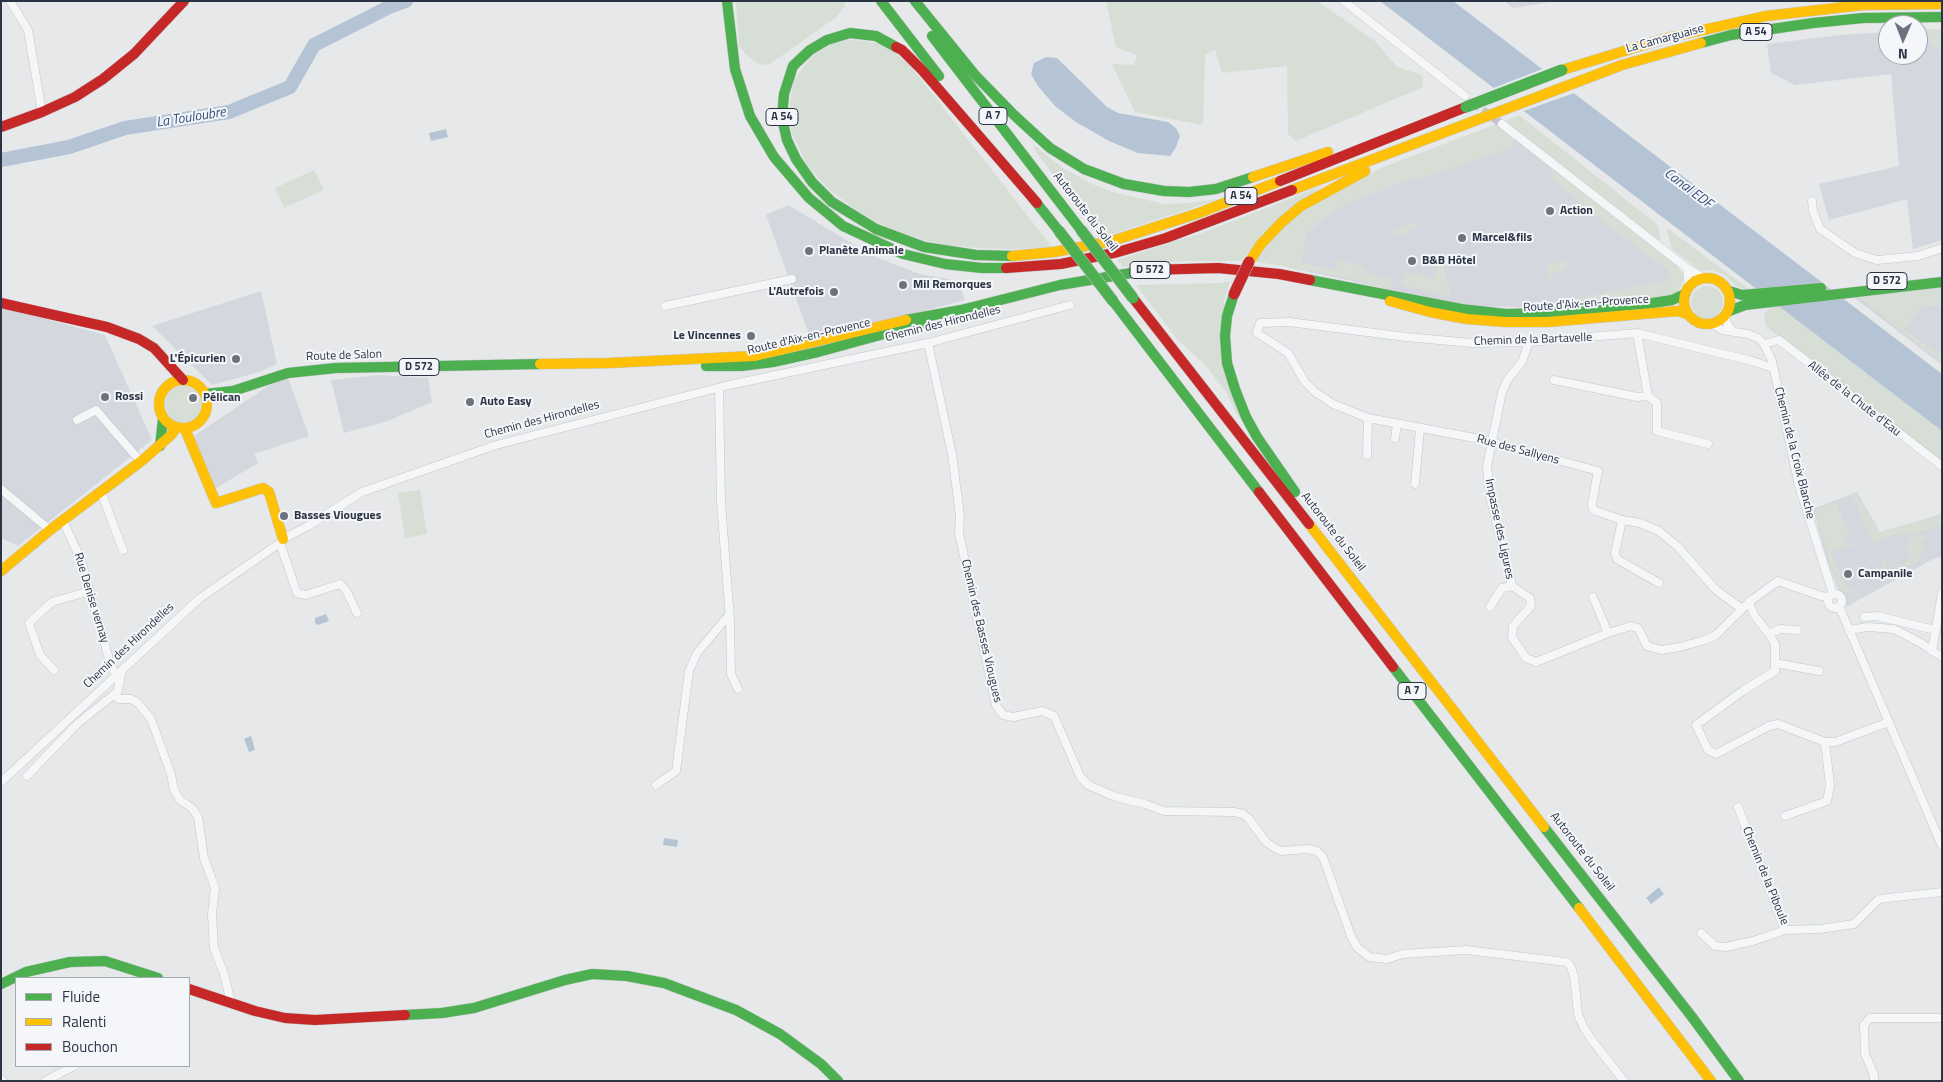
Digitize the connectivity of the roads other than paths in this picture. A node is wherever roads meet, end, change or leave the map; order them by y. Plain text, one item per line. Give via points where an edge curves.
1 (10, 1) edge
2 (184, 1) edge
3 (727, 1) edge
4 (881, 1) edge
5 (905, 1) edge
6 (915, 1) edge
7 (1344, 1) edge
8 (1942, 4) edge
9 (1942, 17) edge
10 (1942, 24) edge
11 (1580, 83) junction
12 (1466, 102) junction
13 (42, 112) junction
14 (1502, 124) tunnel mouth
15 (1422, 125) junction
16 (1, 127) edge
17 (1406, 151) junction
18 (1812, 201) dead end
19 (1037, 203) junction
20 (1942, 248) edge
21 (1686, 268) junction
22 (1942, 276) edge
23 (1704, 278) junction
24 (792, 279) dead end
25 (1942, 284) edge
26 (1341, 286) junction
27 (1687, 290) junction
28 (1729, 291) junction
29 (1743, 300) junction
30 (1, 302) edge
31 (1070, 305) dead end
32 (664, 306) dead end
33 (961, 310) junction
34 (1687, 314) junction
35 (1727, 314) junction
36 (1260, 323) joint
37 (1713, 324) junction
38 (1734, 332) junction
39 (1637, 333) junction
40 (1529, 342) junction
41 (928, 343) junction
42 (1764, 344) junction
43 (818, 352) junction
44 (167, 361) junction
45 (659, 362) junction
46 (609, 363) joint
47 (822, 366) junction
48 (1772, 368) junction
49 (183, 380) junction
50 (1554, 380) dead end
51 (170, 383) junction
52 (719, 388) junction
53 (233, 391) junction
54 (205, 394) junction
55 (1648, 396) junction
56 (207, 408) junction
57 (1368, 418) junction
58 (163, 419) junction
59 (77, 420) dead end
60 (1397, 424) junction
61 (181, 428) junction
62 (1420, 428) junction
63 (1395, 438) dead end
64 (1491, 443) junction
65 (1708, 444) dead end
66 (160, 446) junction
67 (1367, 454) dead end
68 (141, 462) junction
69 (1942, 466) edge
70 (1415, 484) dead end
71 (1, 489) edge
72 (101, 492) junction
73 (63, 520) junction
74 (1622, 520) junction
75 (50, 530) junction
76 (281, 541) junction
77 (122, 550) dead end
78 (1, 572) edge
79 (1659, 583) dead end
80 (1512, 586) junction
81 (90, 592) junction
82 (1942, 593) edge
83 (1831, 596) junction
84 (1593, 597) dead end
85 (1749, 602) junction
86 (1490, 607) dead end
87 (1742, 609) junction
88 (1378, 612) junction
89 (357, 614) dead end
90 (730, 614) junction
91 (1864, 617) dead end
92 (1797, 630) dead end
93 (1849, 630) junction
94 (1935, 630) junction
95 (1608, 633) junction
96 (1769, 634) junction
97 (1932, 651) junction
98 (1942, 657) edge
99 (1775, 663) junction
100 (54, 670) dead end
101 (1820, 670) dead end
102 (119, 674) junction
103 (738, 689) dead end
104 (117, 692) junction
105 (1890, 722) junction
106 (1825, 742) junction
107 (27, 776) dead end
108 (1, 782) edge
109 (656, 785) dead end
110 (1738, 807) dead end
111 (1785, 816) dead end
112 (1942, 846) edge
113 (1942, 892) edge
114 (1785, 930) junction
115 (1701, 933) dead end
116 (15, 977) edge
117 (16, 977) edge
118 (155, 977) edge
119 (1, 984) edge
120 (190, 989) edge
121 (230, 1002) junction
122 (1942, 1018) edge
123 (72, 1067) edge
124 (46, 1081) edge
125 (838, 1081) edge
126 (1624, 1081) edge
127 (1711, 1081) edge
128 (1739, 1081) edge
129 (1874, 1081) edge

1 - 13 street via 28,30
2 - 13 main road via 134,54 103,79 75,97
3 - 17 main road, A 54 via 735,69 750,116 774,157 809,198 843,226 903,254 927,261 982,268 1021,268 1061,264 1118,252 1166,238
4 - 19 main road, A 7
5 - 88 main road, Autoroute du Soleil / A 7, bridge
6 - 15 main road via 975,75 1050,148 1084,169 1124,184 1164,191 1216,189 1338,148
7 - 12 street
8 - 12 main road, La Camarguaise / A 54, bridge via 1863,4 1766,16 1667,38
9 - 11 main road, La Camarguaise / A 54 via 1862,18 1731,35 1622,64
10 - 11 main road via 1816,29 1742,40
11 - 17 main road, A 54
12 - 15 main road, La Camarguaise / A 54
13 - 16 main road
14 - 21 street
15 - 19 main road, A 54 via 1199,214 1112,241 1054,252 976,255 924,247 876,229 840,208 812,182 787,140 782,118 784,94 793,66 827,40 850,33 876,36 902,50
17 - 88 main road, bridge via 1301,206 1281,223 1249,262 1234,294 1225,336 1227,363 1246,417 1275,465
18 - 20 street via 1820,229 1855,253 1877,260 1918,256
19 - 127 main road, A 7, bridge
21 - 23 street
21 - 27 street
22 - 29 main road, D 572
23 - 27 main road
23 - 28 main road via 1719,280
24 - 32 street
25 - 29 main road, D 572
26 - 27 main road, Route d'Aix-en-Provence / D 572 via 1506,314 1653,303 1672,300
26 - 33 main road, Route d'Aix-en-Provence / D 572 via 1279,274 1218,268 1151,270 1069,283
26 - 34 main road, Route d'Aix-en-Provence / D 572 via 1430,312 1467,319 1547,322 1658,312
27 - 34 main road via 1684,301
28 - 29 main road, D 572
28 - 35 main road via 1731,298
29 - 35 main road, D 572
30 - 44 main road via 115,330 139,339
31 - 41 street, Chemin des Hirondelles
33 - 43 main road, Route d'Aix-en-Provence / D 572 via 913,327
33 - 45 main road, Route d'Aix-en-Provence / D 572 via 771,353
34 - 37 main road via 1699,323
35 - 37 main road
35 - 38 street via 1728,325
36 - 40 street, Chemin de la Bartavelle via 1289,322 1472,343
36 - 57 street, Rue des Sallyens via 1258,333 1288,353 1305,382 1315,392 1333,404
37 - 38 street
38 - 42 street via 1758,338
39 - 40 street, Chemin de la Bartavelle
39 - 48 street, Chemin de la Bartavelle
39 - 55 street
40 - 64 street, Impasse des Ligures via 1522,362 1502,392
41 - 47 street, Chemin des Hirondelles
41 - 126 street, Chemin des Basses Viougues via 952,454 959,533 996,705 1003,714 1013,717 1042,711 1054,716 1080,776 1088,785 1164,811 1243,814 1275,848 1317,851 1323,858 1351,936 1357,947 1370,957 1387,959 1403,954 1466,950 1566,962 1574,976 1578,1014 1583,1026
42 - 48 street, Chemin de la Croix Blanche via 1772,360
42 - 69 street, Allée de la Chute d'Eau via 1780,340
43 - 45 main road, Route d'Aix-en-Provence / D 572 via 740,366
43 - 47 street
44 - 49 main road
44 - 51 main road
45 - 46 main road, Route d'Aix-en-Provence / D 572
46 - 53 main road, Route de Salon / D 572 via 326,369 288,372
47 - 52 street, Chemin des Hirondelles
48 - 83 street, Chemin de la Croix Blanche via 1799,486
49 - 51 main road
49 - 54 main road via 196,384
50 - 55 street via 1637,397
51 - 58 main road via 158,404
52 - 76 street, Chemin des Hirondelles via 496,445 362,492
52 - 90 street via 721,502
53 - 54 main road, Route de Salon / D 572
53 - 56 main road, Route de Salon / D 572
54 - 56 main road
55 - 65 street via 1657,403 1657,431
56 - 61 main road via 199,422
57 - 60 street, Rue des Sallyens
57 - 67 street
58 - 61 main road
58 - 66 main road
59 - 68 street via 96,410
60 - 62 street, Rue des Sallyens
60 - 63 street
61 - 66 main road
61 - 76 main road via 216,503 263,488 269,492
62 - 64 street, Rue des Sallyens
62 - 70 street
64 - 74 street, Rue des Sallyens via 1598,471 1593,510
64 - 80 street, Impasse des Ligures via 1487,466 1490,496
66 - 68 main road
68 - 72 main road
71 - 75 street
72 - 73 main road
72 - 77 street
73 - 75 main road
73 - 81 street, Rue Denise vernay via 81,560
74 - 79 street via 1615,553 1617,559
74 - 87 street, Rue des Sallyens via 1659,531 1678,547 1716,590
75 - 78 main road
76 - 89 street via 297,593 306,595 340,584
76 - 102 street, Chemin des Hirondelles via 200,598
80 - 86 street via 1502,588
80 - 95 street via 1530,598 1531,606 1513,626 1512,637 1526,658 1536,662
81 - 100 street via 52,602 29,623 40,655
81 - 102 street, Rue Denise vernay via 111,666
82 - 94 street
83 - 85 street via 1821,596 1778,581
83 - 93 street via 1830,606 1839,606
84 - 95 street
85 - 87 street
85 - 96 street
87 - 95 street via 1716,635 1680,647 1661,650 1647,646 1638,628 1631,626
88 - 128 main road, Autoroute du Soleil / A 7
90 - 103 street via 731,674
90 - 109 street via 698,653 689,671 676,771
91 - 94 street via 1877,616
92 - 96 street via 1780,629
93 - 97 street via 1874,626 1894,629
93 - 105 street
94 - 97 street
96 - 99 street via 1774,644
97 - 98 street
99 - 101 street
99 - 106 street via 1775,671 1696,725 1708,750 1716,754 1778,724
102 - 104 street
102 - 108 street, Chemin des Hirondelles
104 - 107 street via 77,724
104 - 121 street via 116,697 138,703 151,719 174,790 198,817 204,858 215,888 212,914 214,948
105 - 106 street via 1835,742
105 - 112 street
106 - 111 street via 1830,785 1826,801
110 - 114 street, Chemin de la Piboule
113 - 114 street, Chemin de la Piboule via 1879,899 1854,924
114 - 115 street via 1726,947 1715,946
116 - 119 main road
117 - 118 main road via 70,962 105,961
120 - 121 main road
121 - 125 main road via 285,1018 315,1020 442,1013 474,1008 592,974 627,976 664,983 736,1010 780,1034 821,1064
122 - 129 street via 1870,1018 1864,1025 1865,1054
123 - 124 street

